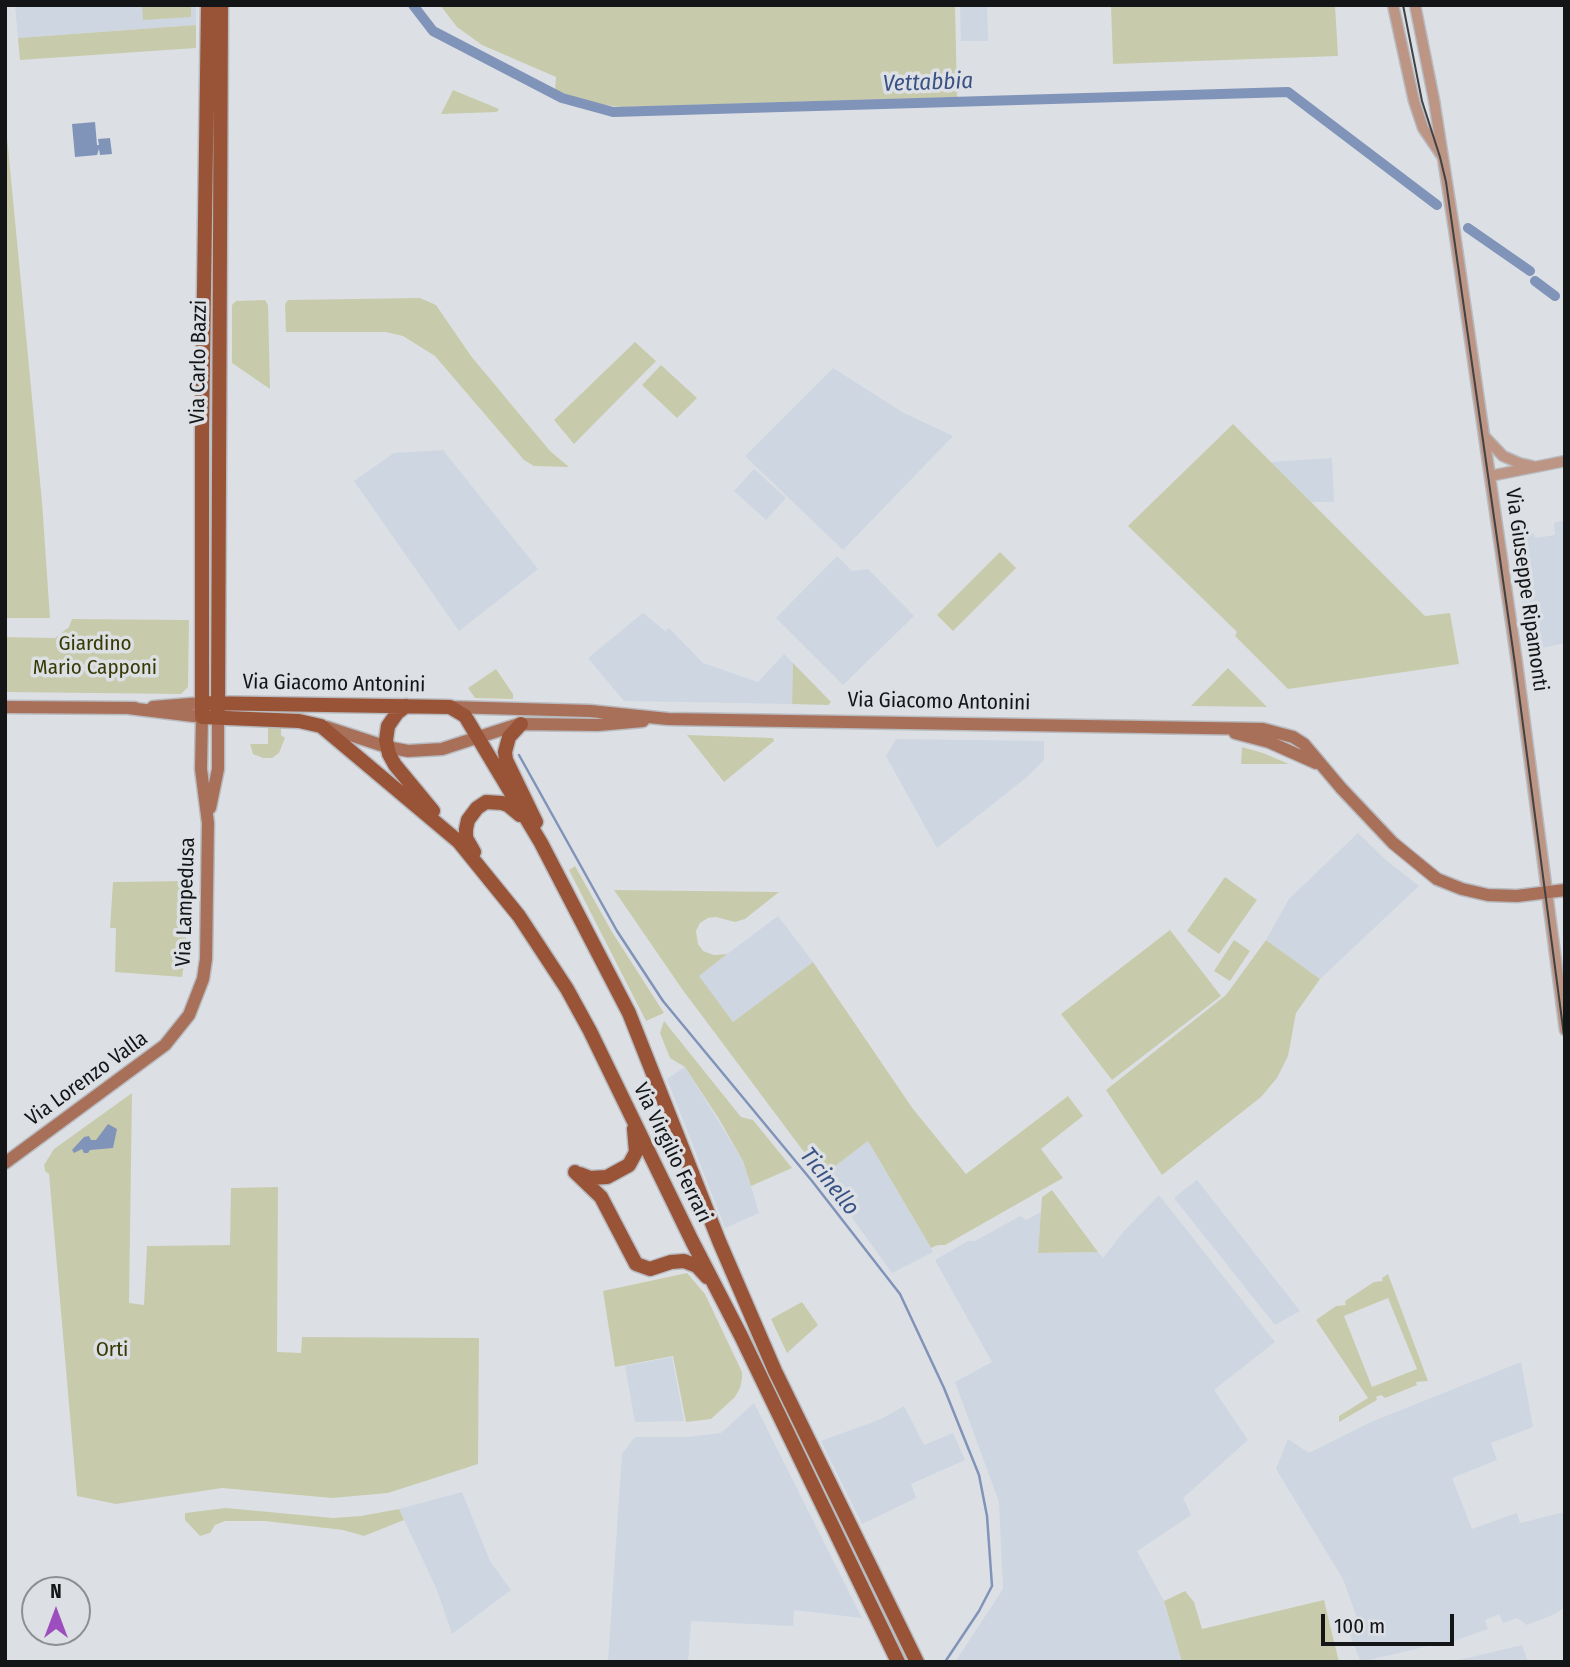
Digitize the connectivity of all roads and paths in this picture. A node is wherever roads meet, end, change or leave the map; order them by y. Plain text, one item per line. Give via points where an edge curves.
1 (208, 5) edge
2 (221, 5) edge
3 (1393, 5) edge
4 (1415, 5) edge
5 (1442, 156) junction
6 (1484, 436) junction
7 (1565, 461) edge
8 (1539, 467) junction
9 (1490, 477) junction
10 (218, 703) junction
11 (406, 706) junction
12 (5, 707) edge
13 (450, 707) junction
14 (202, 710) junction
15 (218, 719) junction
16 (668, 719) junction
17 (522, 724) junction
18 (321, 726) junction
19 (478, 737) junction
20 (387, 747) junction
21 (208, 822) junction
22 (531, 826) junction
23 (459, 842) junction
24 (541, 843) junction
25 (488, 876) junction
26 (1565, 890) edge
27 (1547, 892) junction
28 (186, 1020) joint
29 (1565, 1030) edge
30 (627, 1106) junction
31 (5, 1163) edge
32 (713, 1283) junction
33 (898, 1662) edge
34 (917, 1662) edge

1 - 14 main road, Via Carlo Bazzi
2 - 10 main road, Via Carlo Bazzi
3 - 5 street, Via Giuseppe Ripamonti via 1414,101 1423,128
4 - 5 street, Via Giuseppe Ripamonti
5 - 6 street, Via Giuseppe Ripamonti
6 - 8 street via 1511,460
6 - 9 street, Via Giuseppe Ripamonti
7 - 8 street
8 - 9 street
9 - 27 street, Via Giuseppe Ripamonti
10 - 11 main road, Via Giacomo Antonini
10 - 14 main road, Via Giacomo Antonini
10 - 15 main road, Via Carlo Bazzi
11 - 13 main road, Via Giacomo Antonini
11 - 20 main road via 388,726
12 - 14 main road
13 - 16 main road, Via Giacomo Antonini via 597,711
13 - 19 main road, Via Giacomo Antonini via 465,716
14 - 15 main road, Via Giacomo Antonini
14 - 21 main road, Via Lampedusa via 201,769
15 - 18 main road, Via Giacomo Antonini
15 - 21 main road, Via Lampedusa via 218,769
16 - 17 main road, Via Giacomo Antonini
16 - 27 main road, Via Giacomo Antonini via 1263,729 1304,744 1401,850 1437,878 1488,895
17 - 19 main road, Via Giacomo Antonini
17 - 24 main road via 509,737 506,760 535,816
18 - 20 main road, Via Giacomo Antonini
18 - 23 main road, Via Virgilio Ferrari
19 - 20 main road, Via Giacomo Antonini via 430,751
19 - 22 main road, Via Virgilio Ferrari
20 - 23 main road via 395,765
21 - 28 main road, Via Lampedusa via 206,965
22 - 24 main road, Via Virgilio Ferrari
22 - 25 main road via 502,803 486,803 472,813 467,838
23 - 25 main road, Via Virgilio Ferrari
24 - 34 main road, Via Virgilio Ferrari via 629,1013 775,1371
25 - 30 main road, Via Virgilio Ferrari via 567,989
26 - 27 main road, Via Giacomo Antonini
27 - 29 street, Via Giuseppe Ripamonti
28 - 31 main road, Via Lorenzo Valla via 160,1049
30 - 32 main road, Via Virgilio Ferrari
30 - 32 main road via 636,1145 632,1161 607,1177 590,1178 575,1172 601,1197 636,1264 650,1269 684,1261 697,1266
32 - 33 main road, Via Virgilio Ferrari

